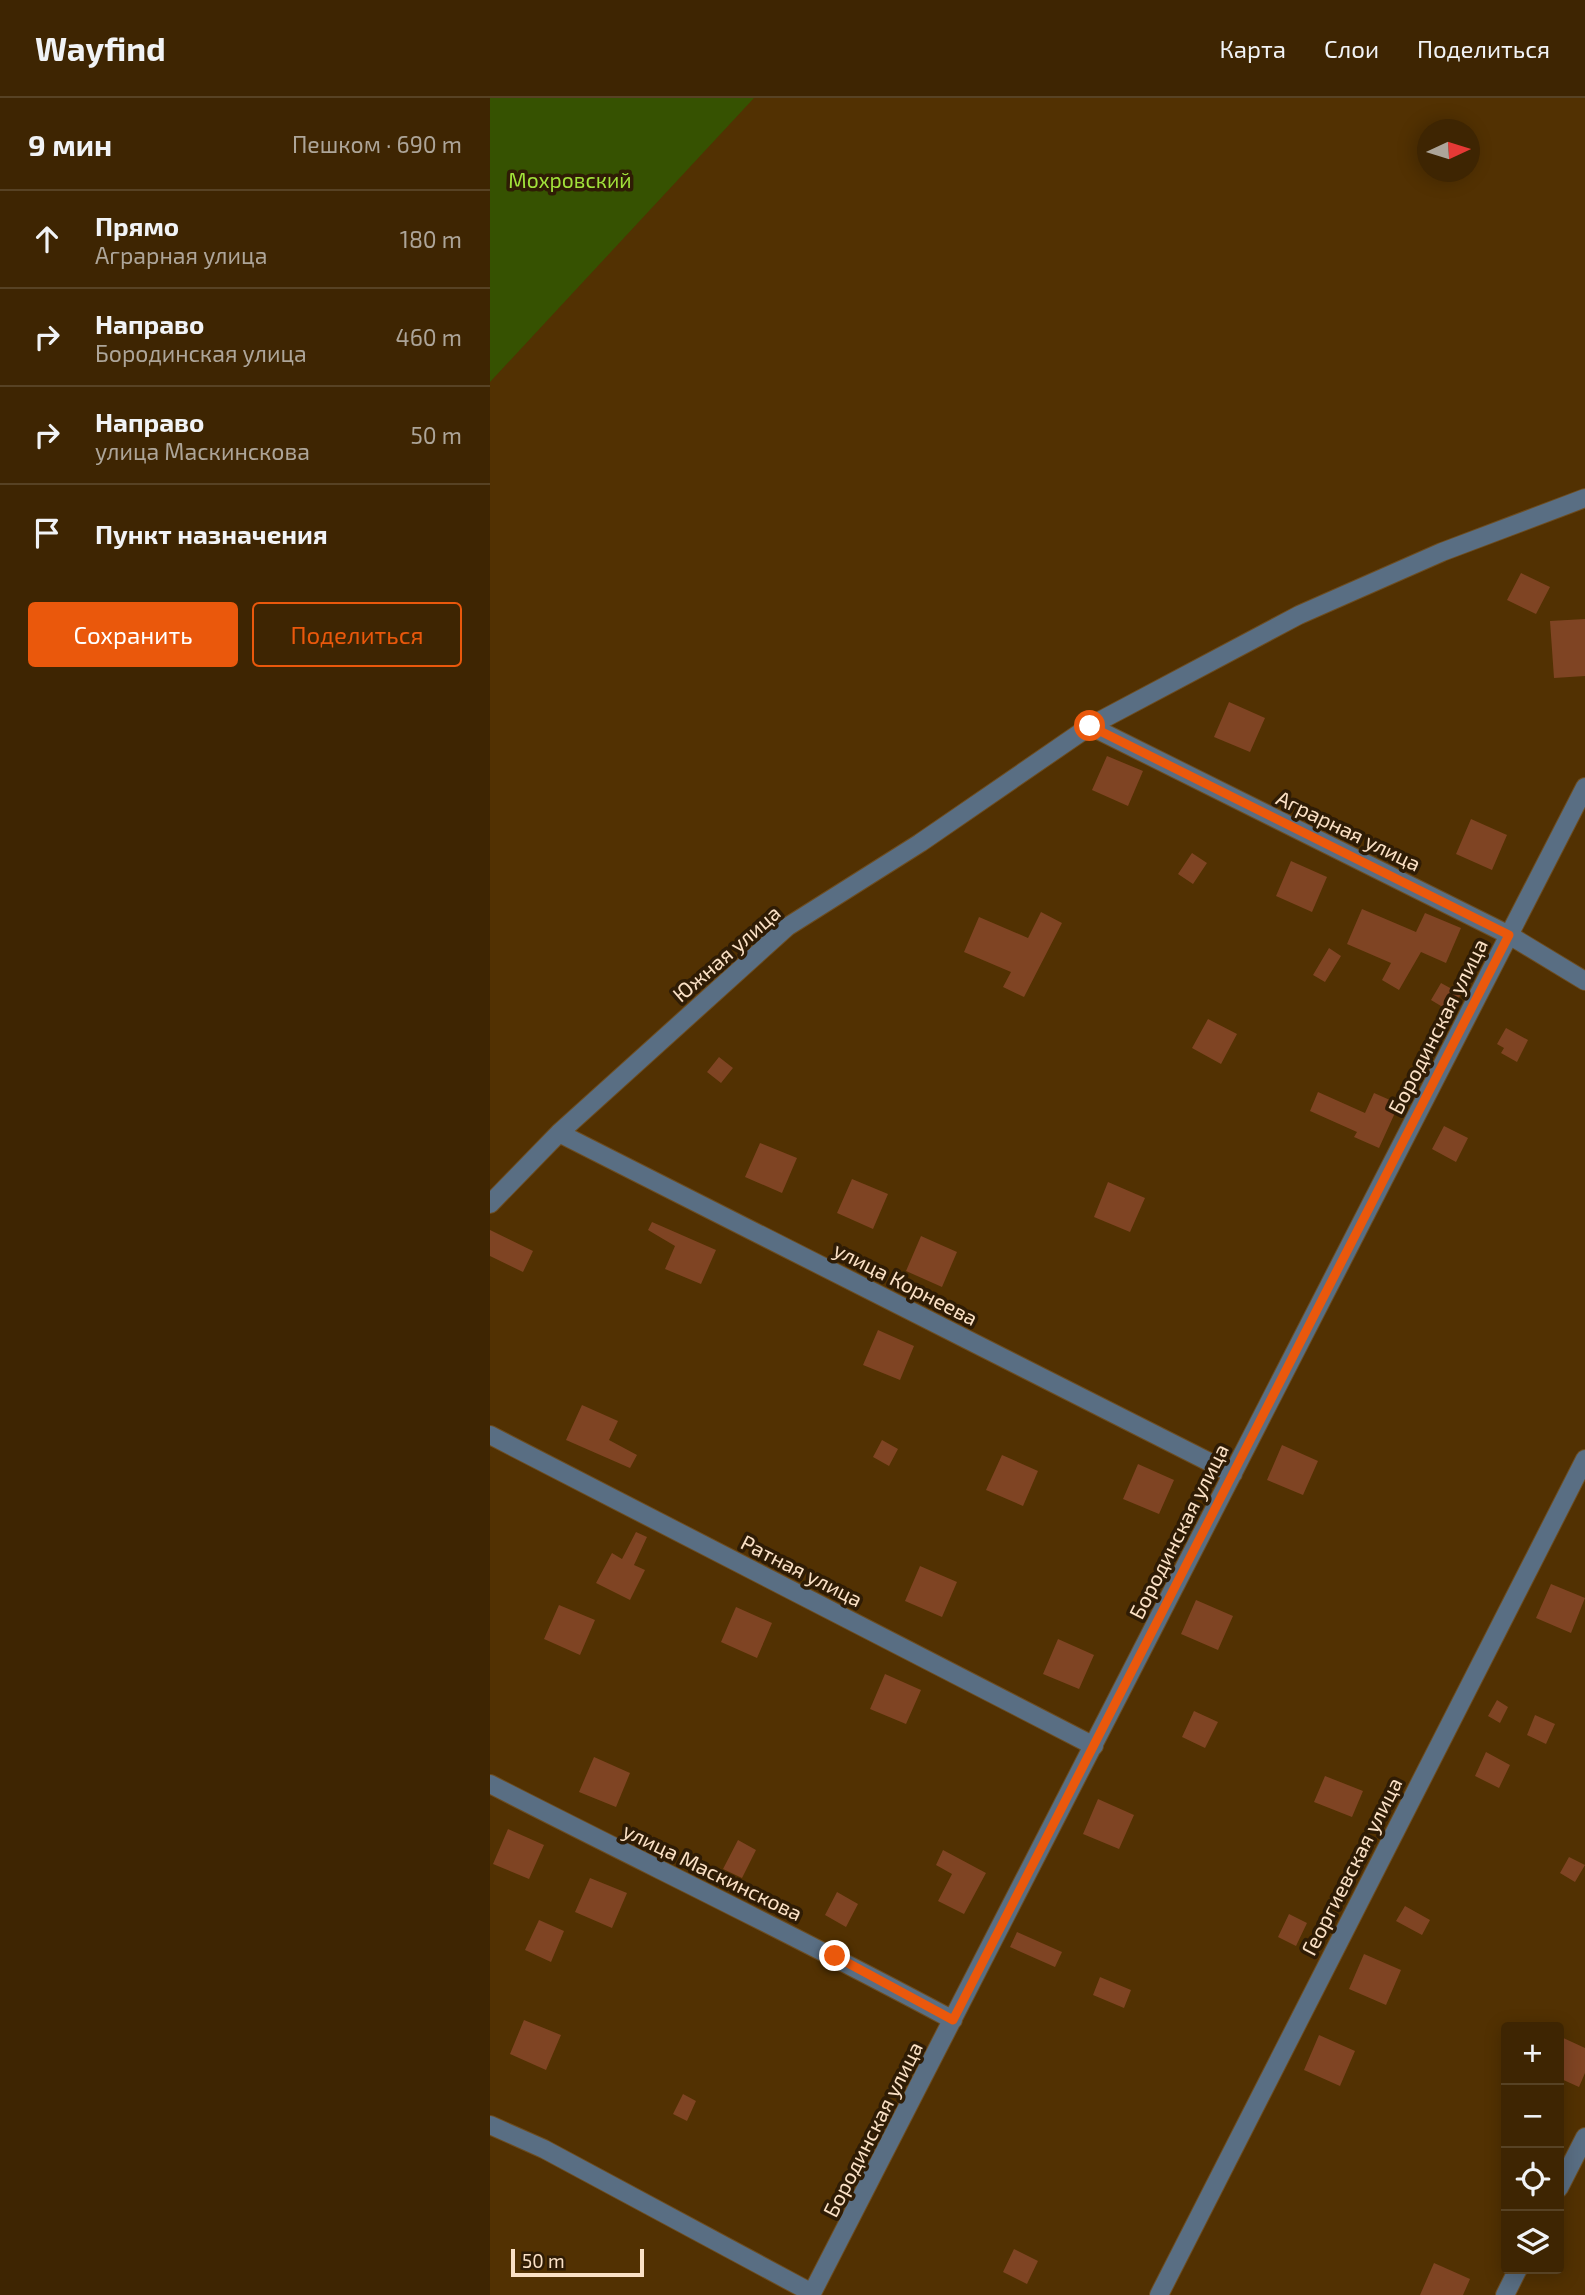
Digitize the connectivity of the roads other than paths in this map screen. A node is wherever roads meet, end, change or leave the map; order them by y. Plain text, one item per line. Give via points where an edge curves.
1 (1585, 498) edge
2 (1090, 726) junction
3 (1585, 787) edge
4 (1509, 935) junction
5 (1585, 981) edge
6 (559, 1133) junction
7 (490, 1204) edge
8 (490, 1435) edge
9 (1585, 1459) edge
10 (1233, 1474) junction
11 (1094, 1746) junction
12 (490, 1784) edge
13 (953, 2020) junction
14 (490, 2125) edge
15 (1585, 2137) edge
16 (1564, 2178) edge
17 (1516, 2274) edge
18 (812, 2294) edge
19 (1158, 2295) edge
20 (1505, 2295) edge

1 - 2 street, Южная улица via 1442,552 1299,615
2 - 4 street, Аграрная улица
2 - 6 street, Южная улица via 920,844 787,926
3 - 4 street, Бородинская улица
4 - 5 street, Аграрная улица
4 - 10 street, Бородинская улица
6 - 7 street, Южная улица
6 - 10 street, улица Корнеева
8 - 11 street, Ратная улица
9 - 19 street, Георгиевская улица
10 - 11 street, Бородинская улица
11 - 13 street, Бородинская улица
12 - 13 street, улица Маскинскова
13 - 18 street, Бородинская улица
14 - 18 street via 544,2149
15 - 16 street
17 - 20 street

